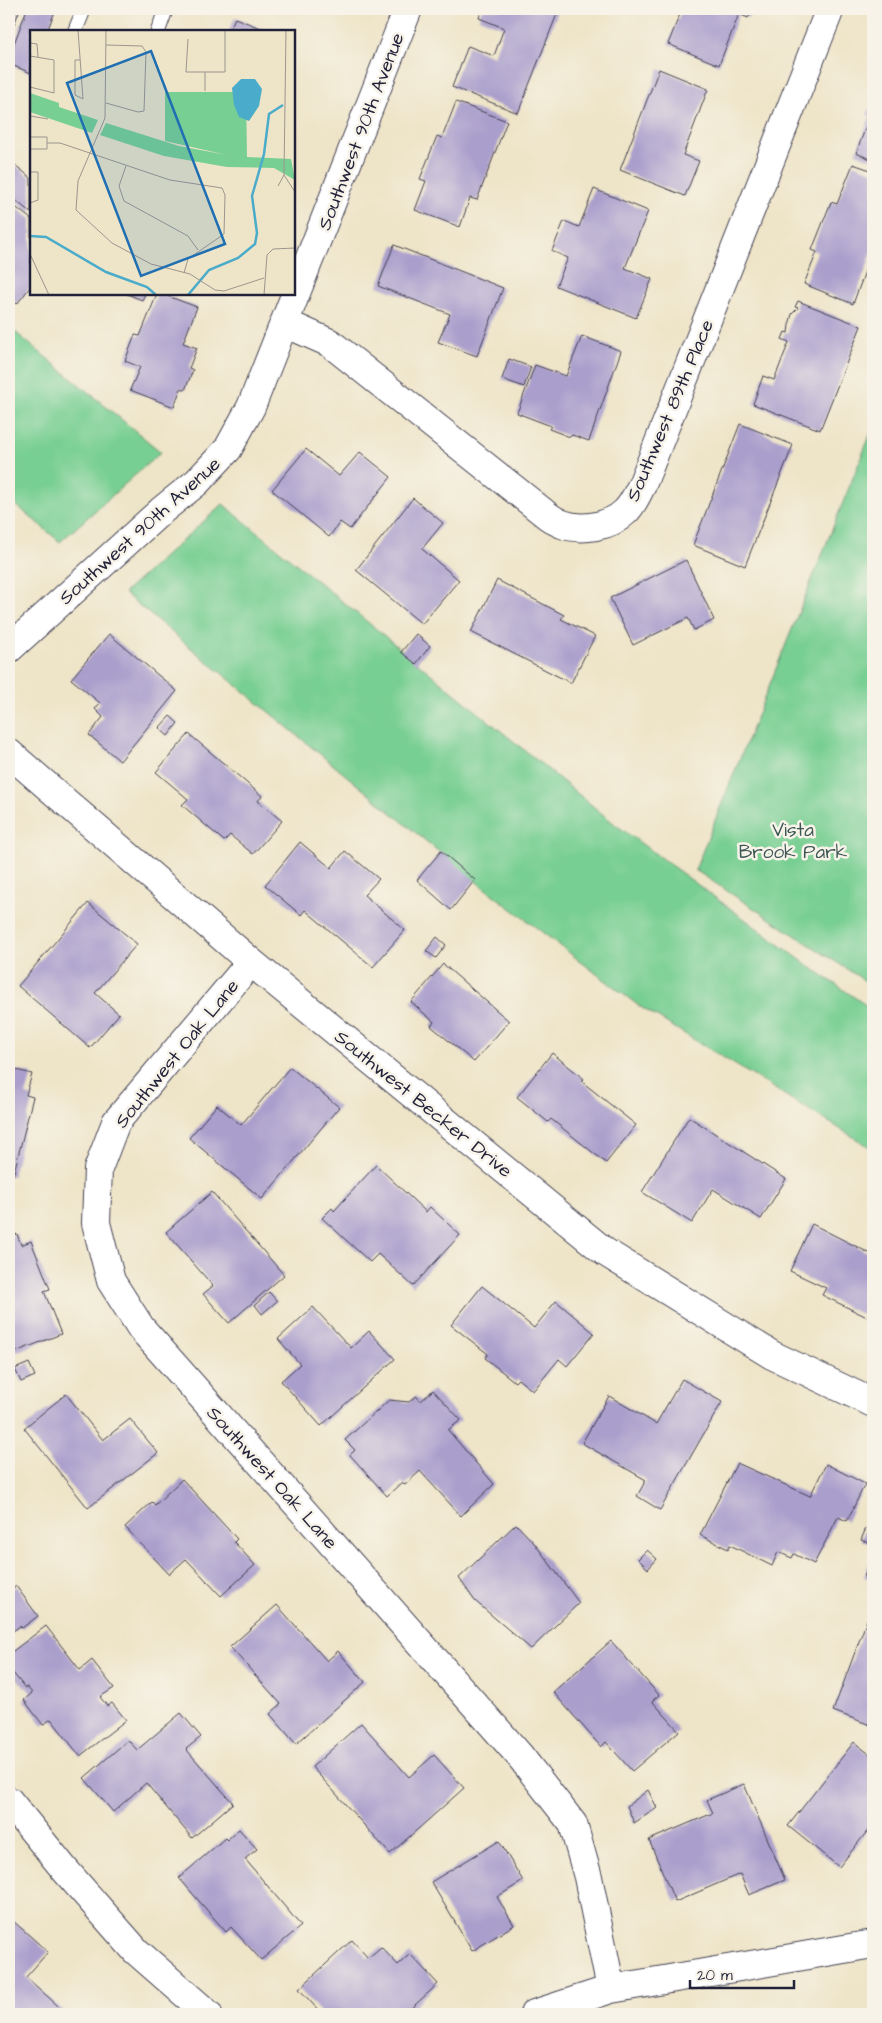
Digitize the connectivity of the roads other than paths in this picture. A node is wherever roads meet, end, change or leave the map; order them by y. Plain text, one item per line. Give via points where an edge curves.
1 (84, 9) edge
2 (166, 9) edge
3 (408, 9) edge
4 (830, 9) edge
5 (75, 30) edge
6 (158, 30) edge
7 (285, 323) junction
8 (9, 649) edge
9 (9, 753) edge
10 (251, 962) junction
11 (873, 1403) edge
12 (9, 1801) edge
13 (873, 1944) edge
14 (611, 1989) junction
15 (208, 2014) edge
16 (534, 2014) edge

1 - 5 lane
2 - 6 lane
3 - 7 street, Southwest 90th Avenue
4 - 7 street, Southwest 89th Place via 642,485 625,513 610,522 583,528 562,524 548,516 330,343
7 - 8 street, Southwest 90th Avenue via 251,407 228,449 197,482
9 - 10 street, Southwest Becker Drive
10 - 11 street, Southwest Becker Drive via 604,1252 772,1355
10 - 14 street, Southwest Oak Lane via 116,1122 98,1169 96,1223 111,1281 141,1328 520,1756 573,1824 588,1877
12 - 15 street via 136,1951
13 - 14 street
14 - 16 street

